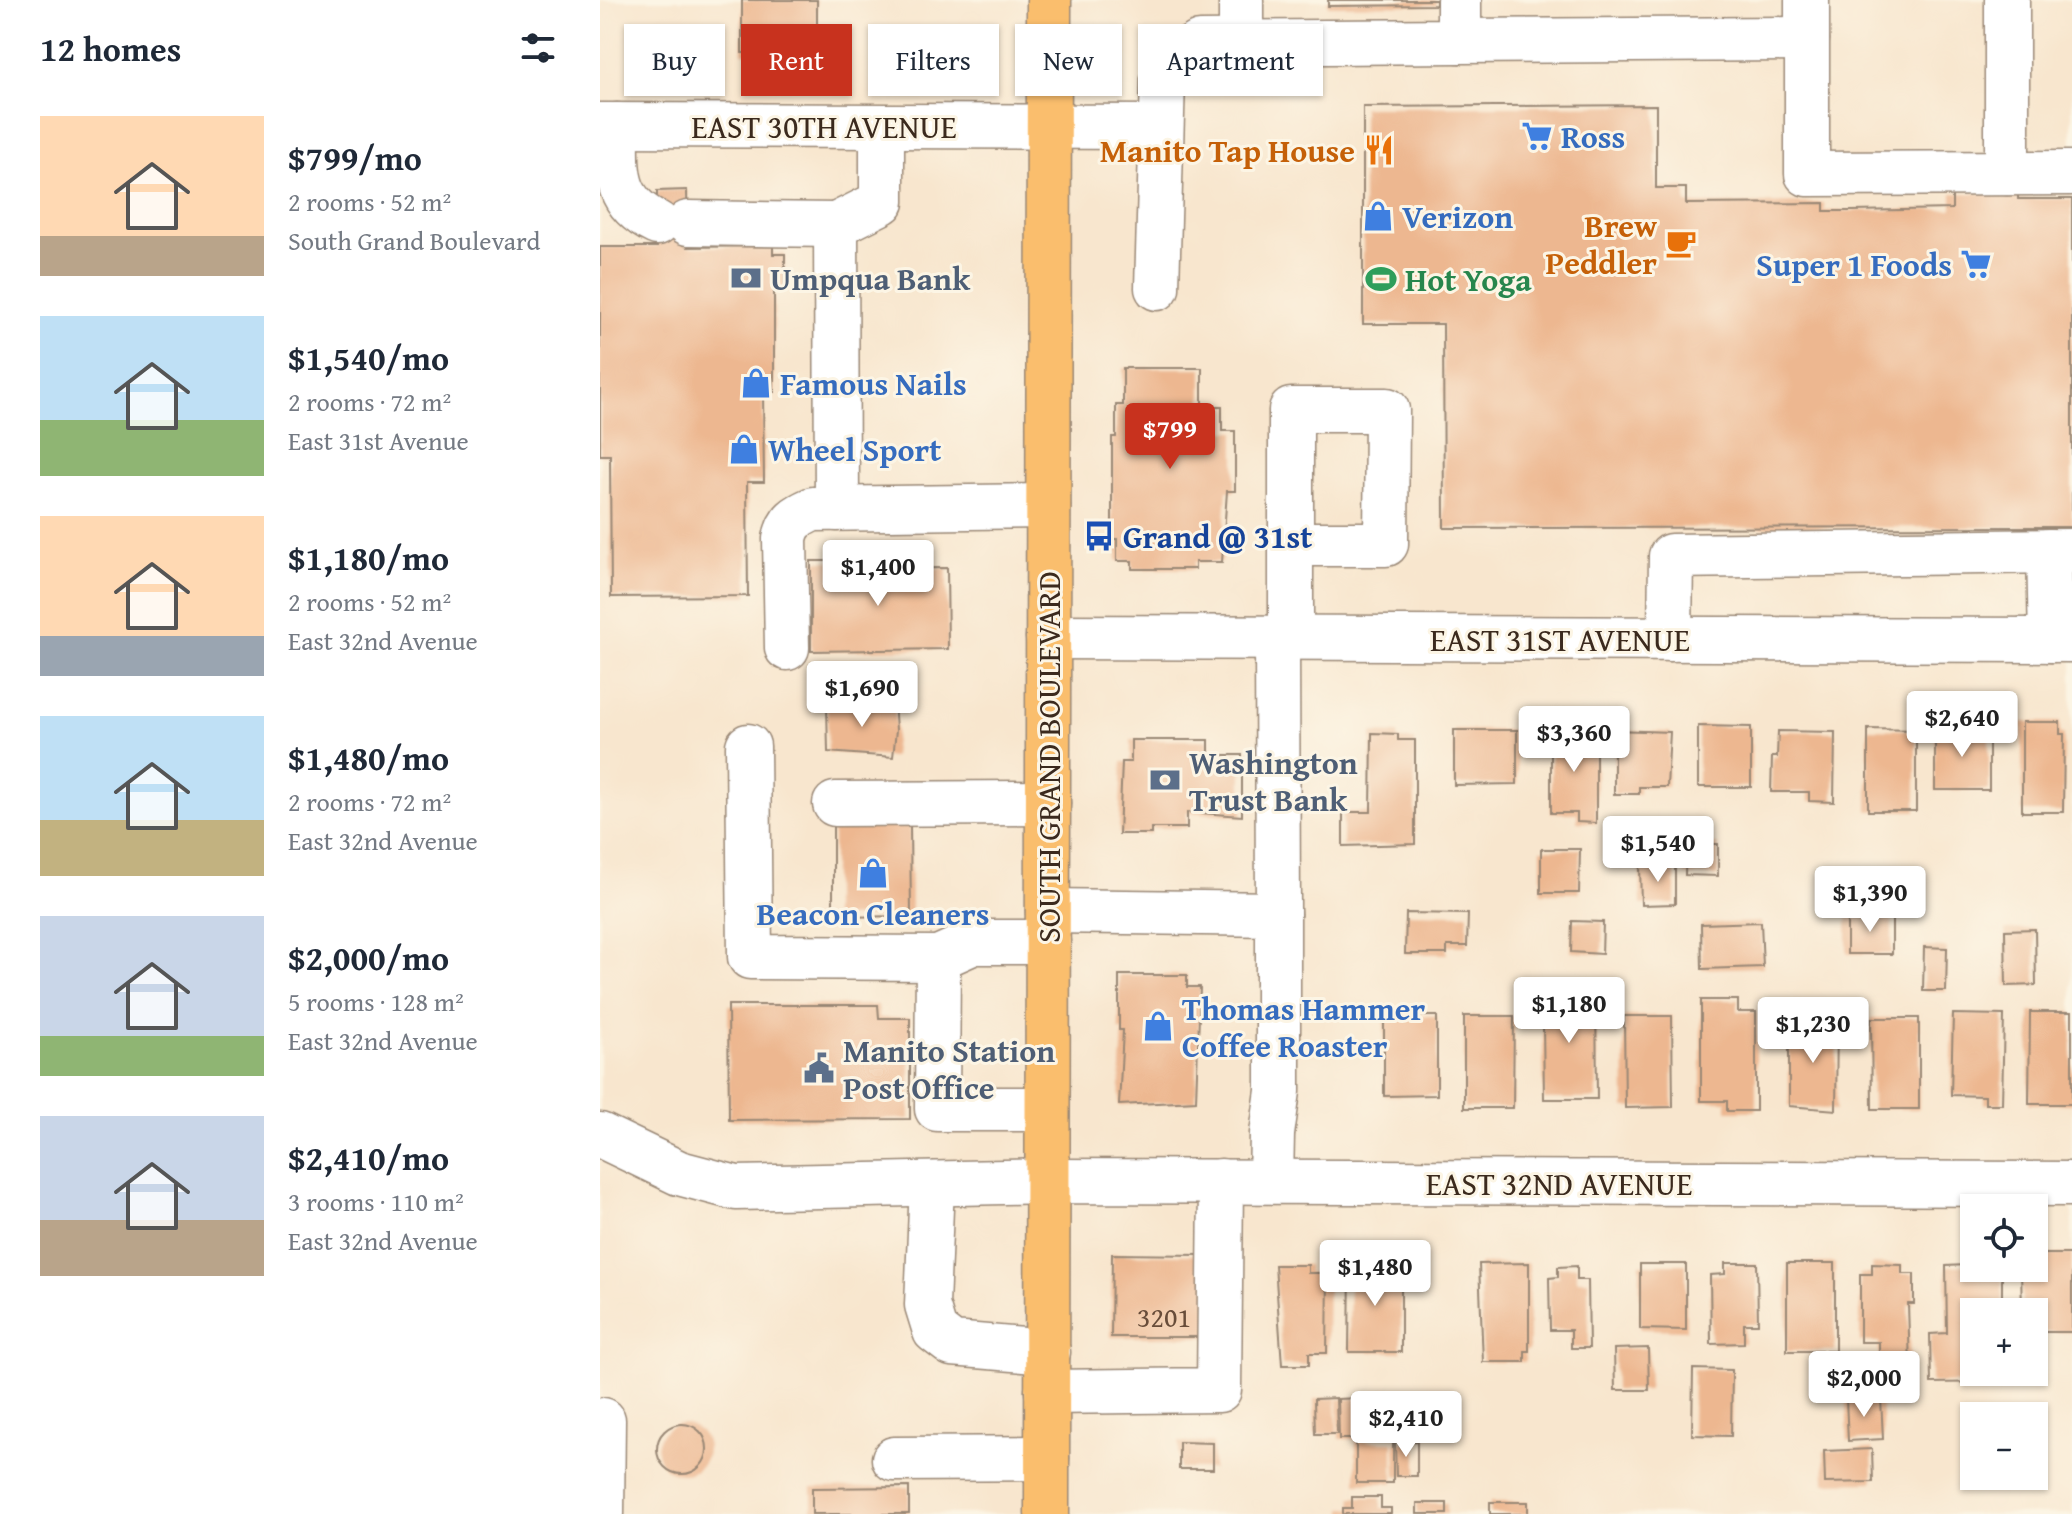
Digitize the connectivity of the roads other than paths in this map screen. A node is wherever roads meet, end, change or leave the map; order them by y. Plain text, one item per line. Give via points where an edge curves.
1 (1049, 0) edge
2 (1241, 0) edge
3 (2007, 0) edge
4 (1807, 20) edge
5 (1459, 21) edge
6 (1241, 24) edge
7 (1323, 42) edge
8 (1162, 96) edge
9 (609, 125) edge
10 (882, 127) junction
11 (1048, 127) junction
12 (1161, 127) junction
13 (2007, 173) junction
14 (2072, 173) edge
15 (836, 225) junction
16 (1157, 288) dead end
17 (1048, 506) junction
18 (837, 509) junction
19 (1292, 544) dead end
20 (2060, 551) edge
21 (1048, 637) junction
22 (1284, 638) junction
23 (1670, 639) junction
24 (2061, 640) edge
25 (787, 648) dead end
26 (748, 746) dead end
27 (1048, 803) junction
28 (835, 804) dead end
29 (1278, 914) junction
30 (1048, 927) junction
31 (938, 958) junction
32 (1047, 1109) junction
33 (600, 1135) edge
34 (1047, 1181) junction
35 (1221, 1181) junction
36 (1271, 1181) junction
37 (932, 1184) junction
38 (2072, 1184) edge
39 (1047, 1372) junction
40 (603, 1420) dead end
41 (1047, 1458) junction
42 (894, 1459) dead end
43 (602, 1514) edge
44 (1047, 1514) edge

1 - 11 main road, SOUTH GRAND BOULEVARD
2 - 6 street
3 - 13 street
4 - 5 street
4 - 13 street via 1807,174
5 - 7 street
8 - 12 street
9 - 10 street, EAST 30TH AVENUE
9 - 15 street via 624,197 641,215 672,223
10 - 11 street, EAST 30TH AVENUE
10 - 15 street via 882,202
11 - 12 street, EAST 30TH AVENUE
11 - 17 main road, SOUTH GRAND BOULEVARD
12 - 16 street
13 - 14 street
15 - 18 street
17 - 18 street
17 - 21 main road, SOUTH GRAND BOULEVARD
18 - 25 street via 813,509 787,527
19 - 22 street
20 - 23 street via 1671,556
20 - 24 street
21 - 22 street, EAST 31ST AVENUE
21 - 27 main road, SOUTH GRAND BOULEVARD
22 - 23 street, EAST 31ST AVENUE
22 - 29 street
23 - 24 street, EAST 31ST AVENUE
26 - 31 street via 750,957
27 - 28 street
27 - 30 main road, SOUTH GRAND BOULEVARD
29 - 30 street
29 - 36 street via 1278,1091
30 - 31 street via 974,942
30 - 32 main road, SOUTH GRAND BOULEVARD
31 - 32 street via 937,1109
32 - 34 main road, SOUTH GRAND BOULEVARD
33 - 37 street, EAST 32ND AVENUE via 679,1173 736,1188
34 - 35 street, EAST 32ND AVENUE
34 - 37 street, EAST 32ND AVENUE
34 - 39 main road, SOUTH GRAND BOULEVARD
35 - 36 street, EAST 32ND AVENUE
35 - 39 street via 1219,1390
36 - 38 street, EAST 32ND AVENUE
37 - 39 street via 927,1305 935,1331 952,1344
39 - 41 main road, SOUTH GRAND BOULEVARD
40 - 43 street
41 - 42 street
41 - 44 main road, SOUTH GRAND BOULEVARD

